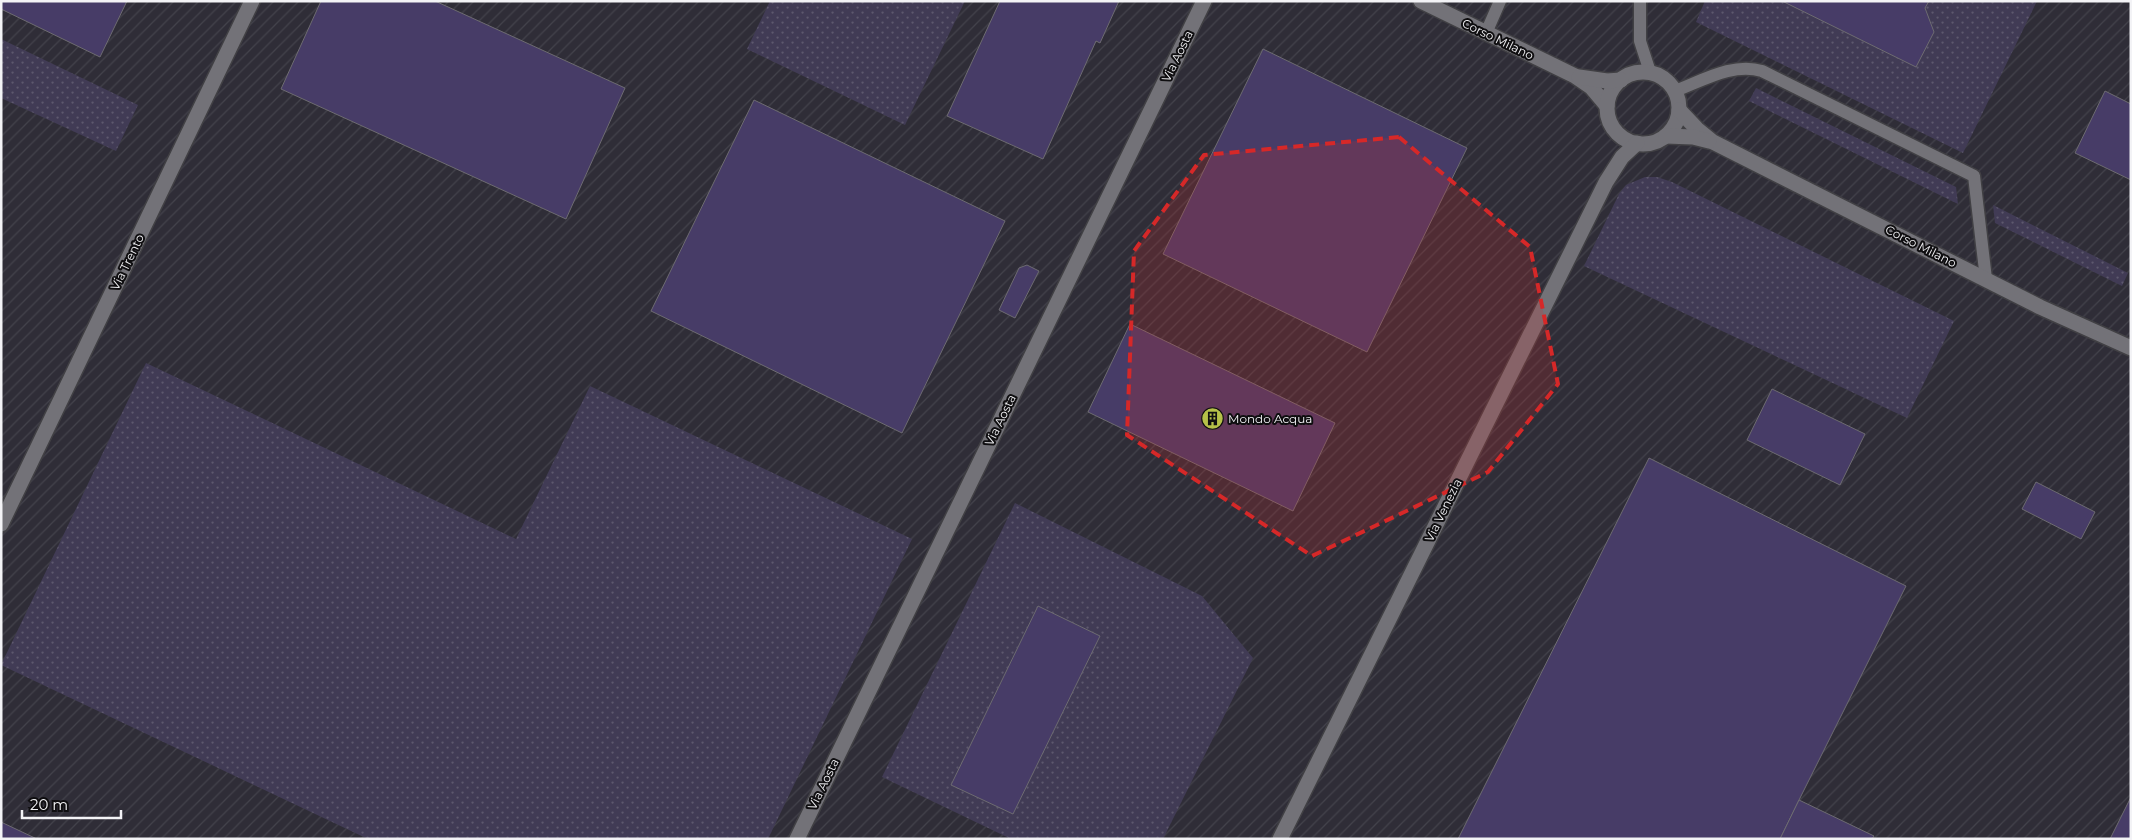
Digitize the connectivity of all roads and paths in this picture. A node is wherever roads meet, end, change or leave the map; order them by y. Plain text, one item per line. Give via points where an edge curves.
1 (252, 1) edge
2 (1204, 1) edge
3 (1420, 1) edge
4 (1500, 1) edge
5 (1640, 1) edge
6 (1486, 33) junction
7 (1650, 72) junction
8 (1575, 76) junction
9 (1620, 80) junction
10 (1675, 91) junction
11 (1608, 106) junction
12 (1679, 110) junction
13 (1616, 132) junction
14 (1666, 136) junction
15 (1713, 142) junction
16 (1637, 143) junction
17 (1606, 182) junction
18 (1986, 279) junction
19 (2131, 348) edge
20 (1, 524) edge
21 (797, 839) edge
22 (1280, 839) edge

1 - 20 street, Via Trento
2 - 21 street, Via Aosta
3 - 6 street, Corso Milano
4 - 6 lane
5 - 7 lane via 1640,41
6 - 8 street, Corso Milano
7 - 9 street, Corso Milano via 1637,72
7 - 10 street via 1661,76
8 - 9 street, Corso Milano
8 - 11 street, Corso Milano via 1591,87
9 - 11 street via 1610,94
10 - 12 street
10 - 18 lane via 1729,71 1750,68 1762,71 1974,176
11 - 13 street, Corso Milano
12 - 14 street via 1672,130
12 - 15 street, Corso Milano
13 - 16 street
13 - 17 street, Via Venezia via 1614,155
14 - 15 street, Corso Milano
14 - 16 street, Corso Milano via 1647,144
15 - 18 street, Corso Milano
16 - 17 street, Via Venezia via 1622,157
17 - 22 street, Via Venezia
18 - 19 street, Corso Milano

